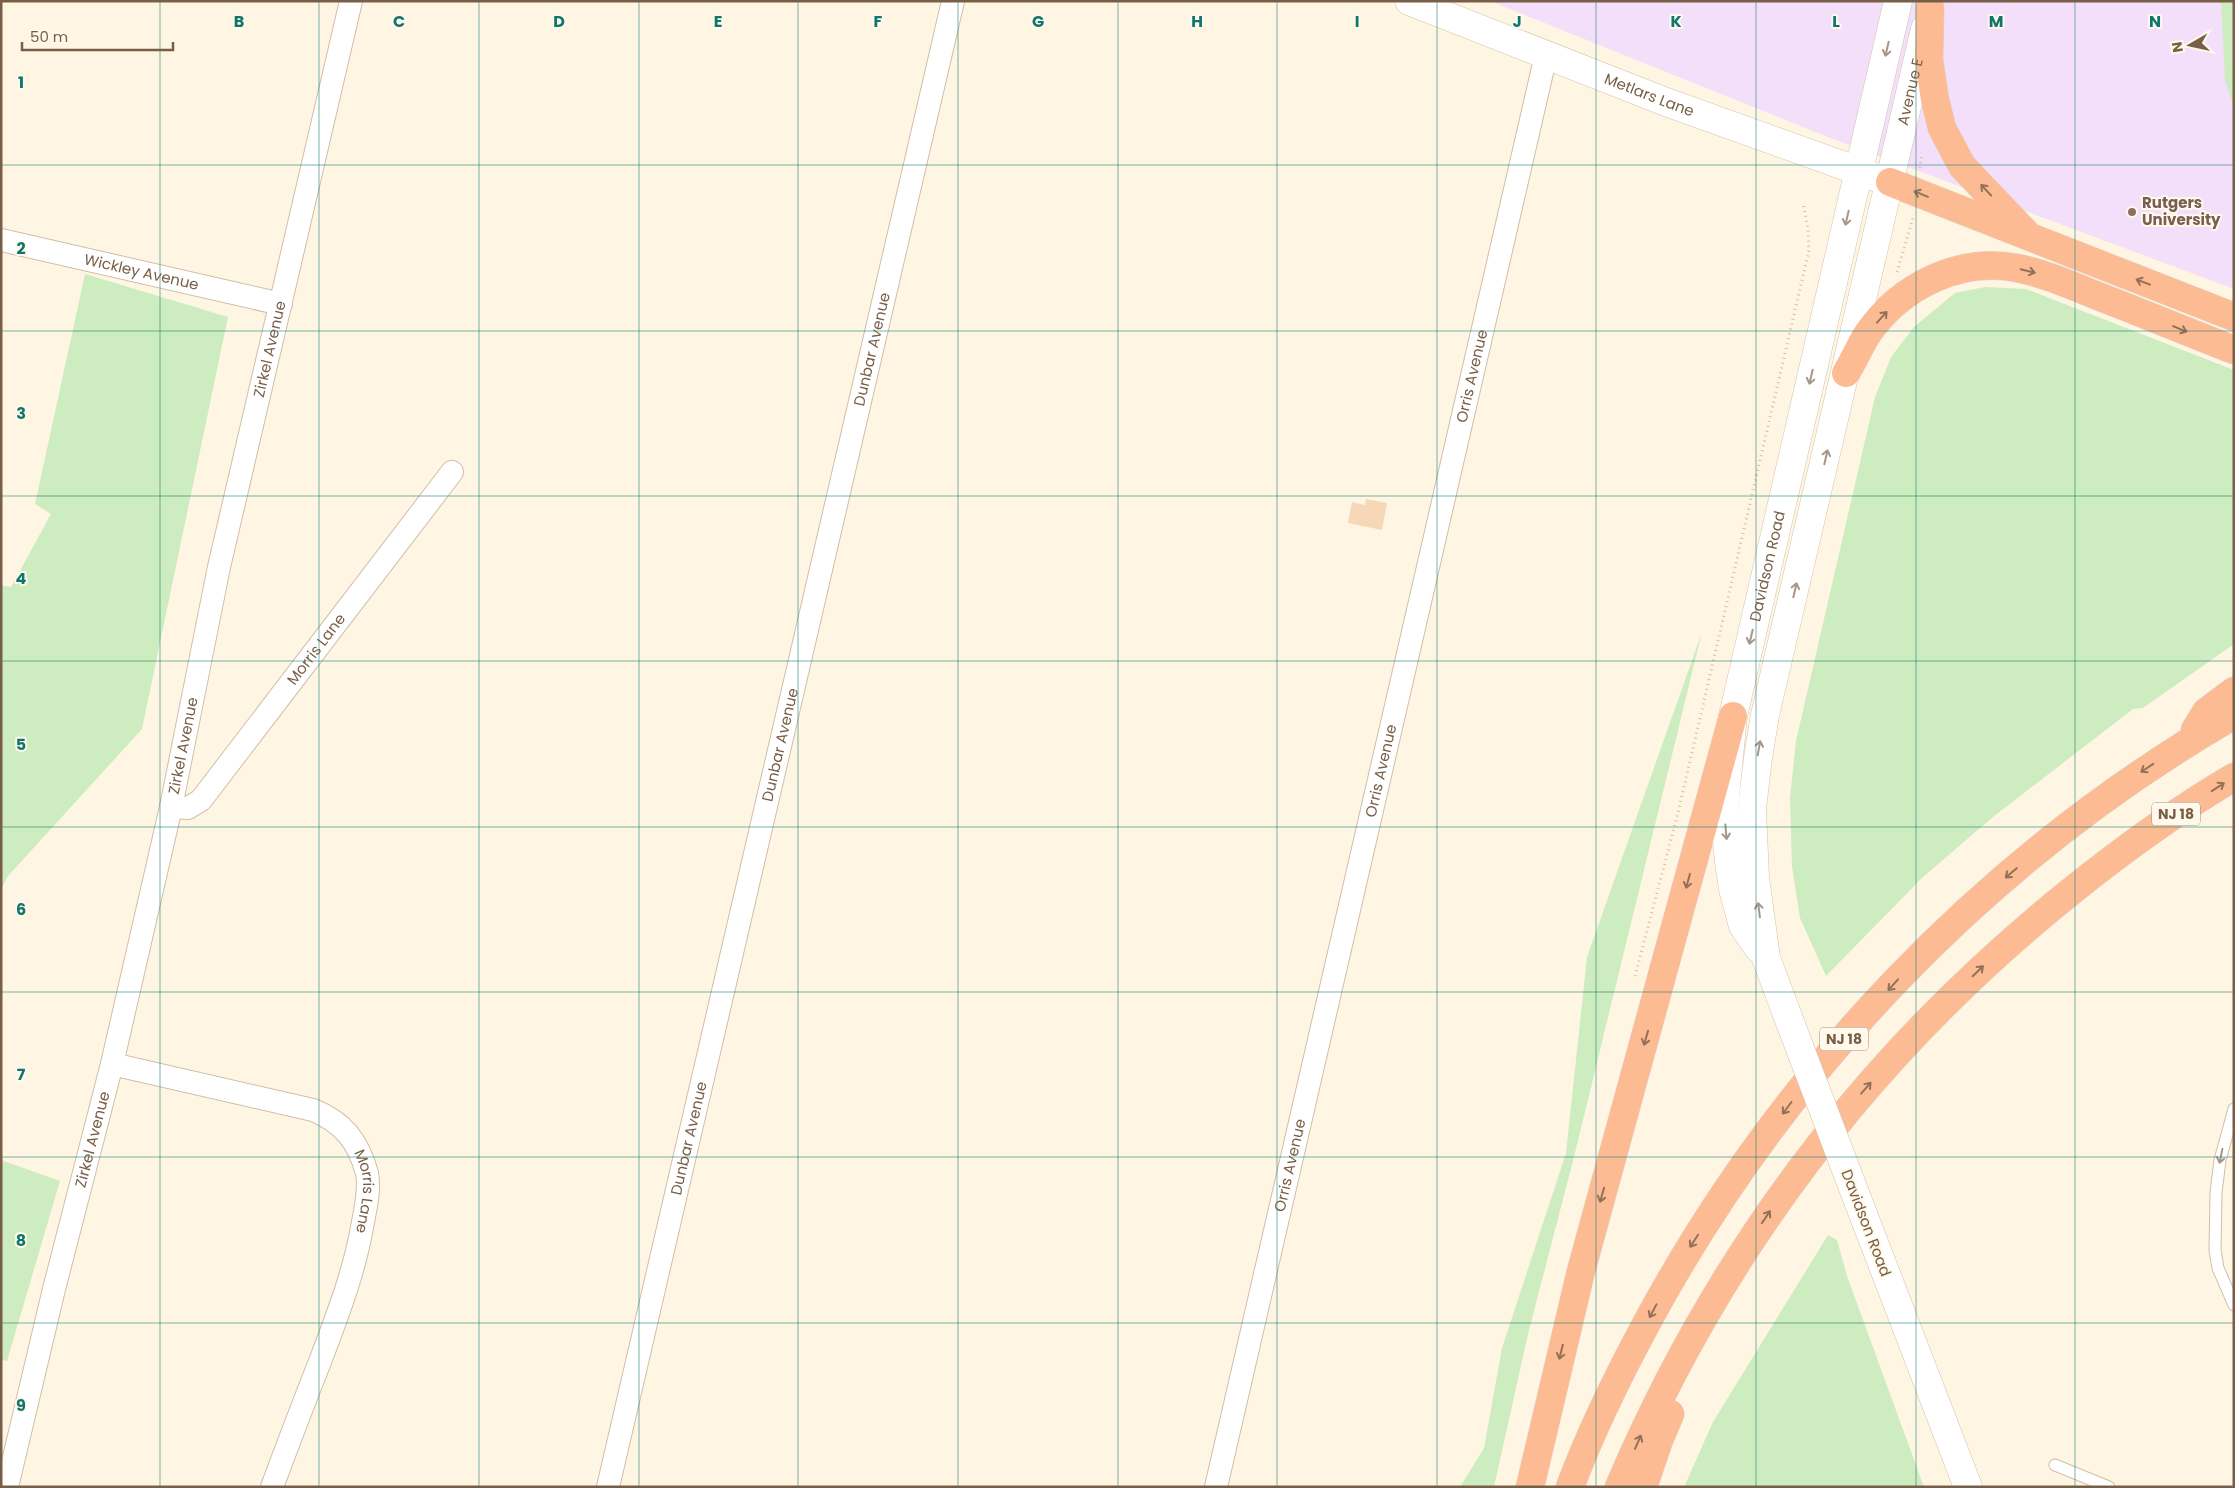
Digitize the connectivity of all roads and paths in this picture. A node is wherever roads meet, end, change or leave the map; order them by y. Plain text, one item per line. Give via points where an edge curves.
1 (351, 1) edge
2 (953, 1) edge
3 (1409, 1) edge
4 (1898, 1) edge
5 (1931, 5) edge
6 (1546, 55) junction
7 (1858, 171) junction
8 (1890, 182) junction
9 (1803, 203) dead end
10 (1914, 214) dead end
11 (2032, 238) junction
12 (1, 240) edge
13 (1896, 277) dead end
14 (281, 304) junction
15 (2234, 318) edge
16 (2234, 350) edge
17 (1846, 373) junction
18 (452, 472) dead end
19 (2234, 691) edge
20 (1733, 716) junction
21 (2234, 716) edge
22 (2188, 742) junction
23 (2234, 777) edge
24 (171, 807) junction
25 (1766, 958) junction
26 (1634, 979) dead end
27 (112, 1064) junction
28 (2234, 1110) edge
29 (1740, 1258) junction
30 (2234, 1305) edge
31 (2055, 1465) dead end
32 (8, 1487) edge
33 (272, 1487) edge
34 (608, 1487) edge
35 (1216, 1487) edge
36 (1530, 1487) edge
37 (1570, 1487) edge
38 (1619, 1487) edge
39 (1643, 1487) edge
40 (1968, 1487) edge
41 (2109, 1487) edge

1 - 14 street, Zirkel Avenue
2 - 34 street, Dunbar Avenue
3 - 6 main road, Metlars Lane
4 -> 7 main road
5 - 8 main road, Avenue E
11 -> 5 highway via 1962,166 1942,128 1929,60
6 - 7 main road, Metlars Lane
6 - 35 street, Orris Avenue
7 - 8 main road, Metlars Lane
7 -> 20 main road, Davidson Road
11 -> 8 highway
8 - 17 main road, Davidson Road
9 - 26 path via 1809,250 1677,817
10 - 13 path
15 -> 11 highway
12 - 14 street, Wickley Avenue
14 - 24 street, Zirkel Avenue via 219,567
17 -> 16 highway via 1883,314 1914,288 1947,273 1978,267 2002,266 2049,277
25 -> 17 main road, Davidson Road via 1753,843 1752,808 1758,758 1765,714
18 - 24 street, Morris Lane via 201,800 188,808
19 - 22 highway via 2206,712
20 -> 25 main road, Davidson Road via 1724,808 1729,862 1743,926
20 -> 36 highway via 1581,1271
21 - 22 highway, NJ 18
22 -> 37 highway, NJ 18 via 2097,805 1996,885 1909,967 1815,1071 1752,1154 1676,1268 1619,1375
29 -> 23 highway, NJ 18 via 1776,1202 1838,1122 1934,1013 2014,938 2119,853
24 - 27 street, Zirkel Avenue
25 - 40 main road, Davidson Road, bridge
27 - 32 street, Zirkel Avenue via 54,1289
27 - 33 street, Morris Lane via 313,1110 332,1118 347,1132 358,1150 367,1175 367,1204 360,1244 348,1289
28 -> 30 lane via 2220,1160 2215,1250 2218,1268
38 -> 29 highway, NJ 18 via 1640,1436 1688,1342
29 - 39 highway via 1659,1440
31 - 41 lane

